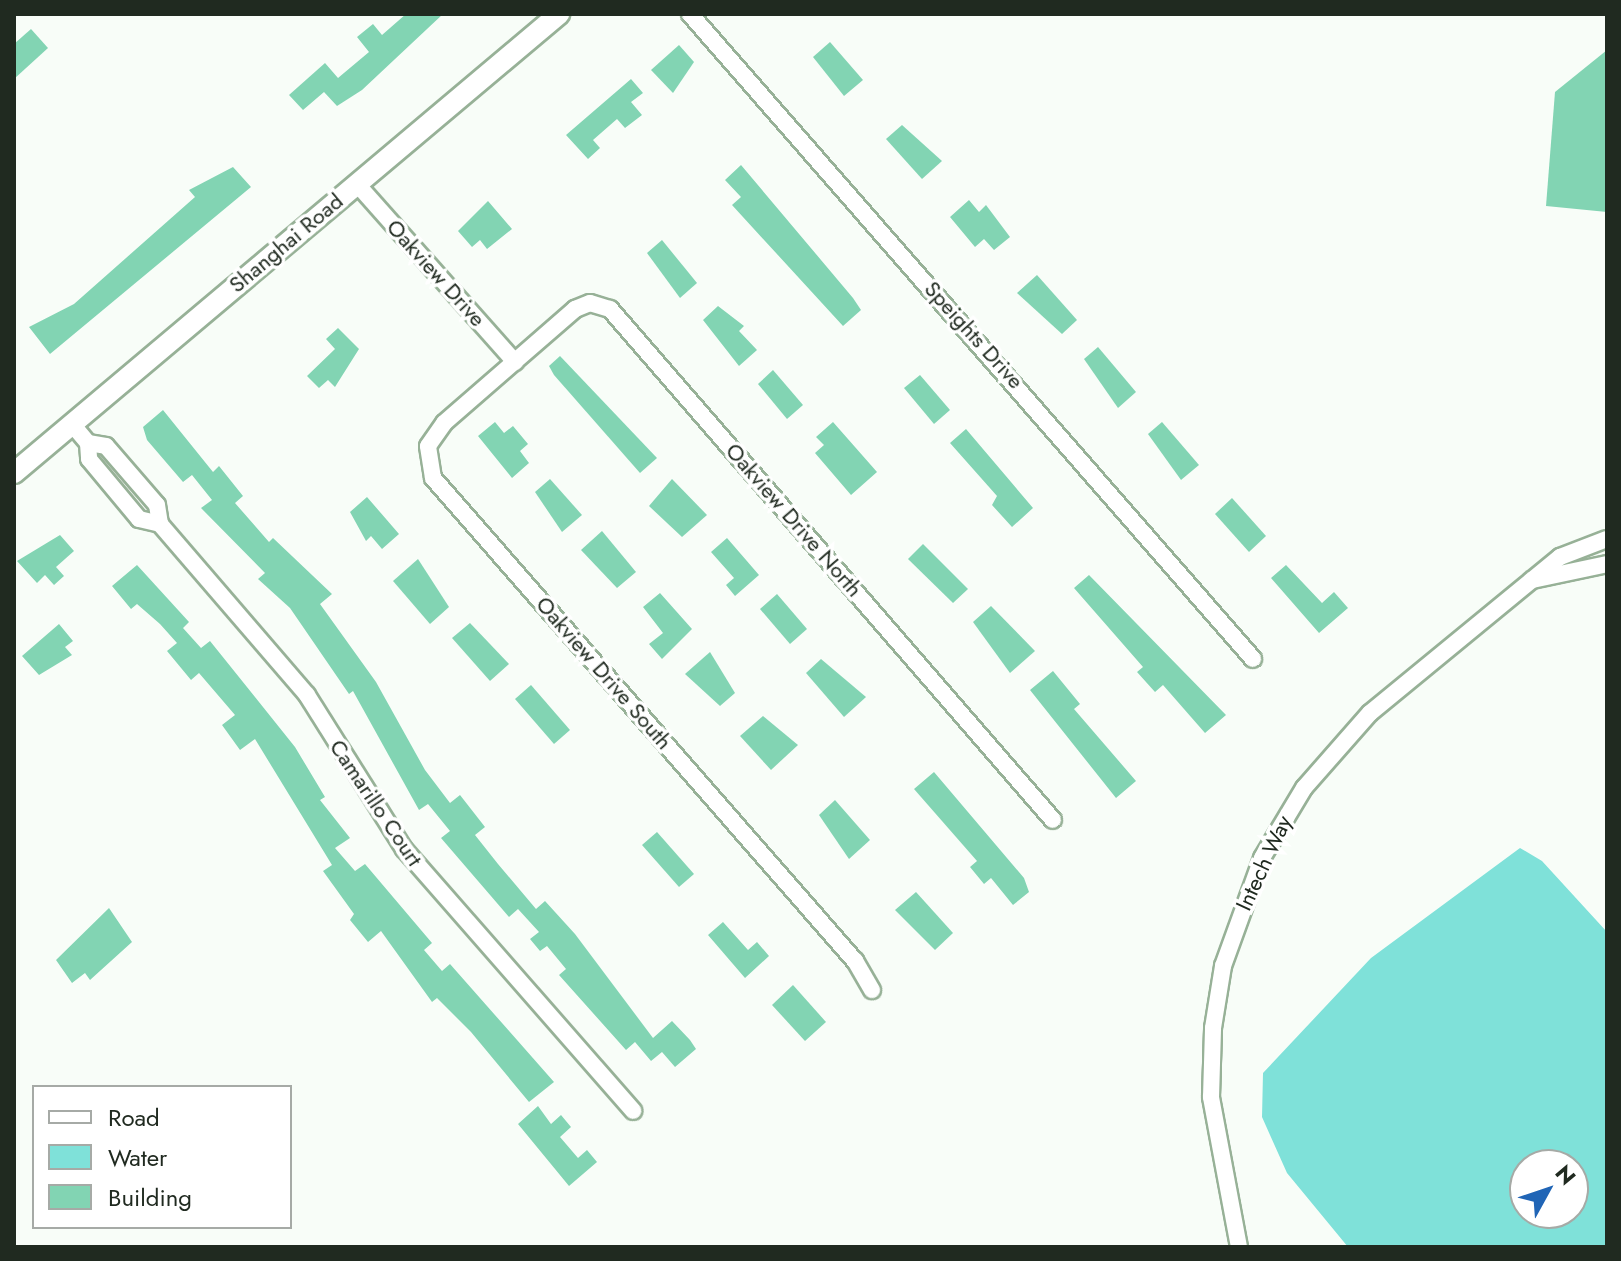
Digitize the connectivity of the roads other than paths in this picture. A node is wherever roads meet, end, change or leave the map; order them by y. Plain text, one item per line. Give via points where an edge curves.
1 (559, 14) edge
2 (690, 14) edge
3 (357, 184) junction
4 (515, 362) junction
5 (72, 424) junction
6 (14, 473) edge
7 (1607, 539) edge
8 (1607, 564) edge
9 (1532, 580) junction
10 (1253, 659) dead end
11 (1053, 820) dead end
12 (872, 990) dead end
13 (633, 1111) dead end
14 (1239, 1247) edge

1 - 3 street, Shanghai Road
2 - 10 street, Speights Drive
3 - 4 street, Oakview Drive
3 - 5 street, Shanghai Road
4 - 11 street, Oakview Drive North via 582,305 610,309
4 - 12 street, Oakview Drive South via 435,433 427,457 433,478 855,961
5 - 6 street, Shanghai Road
5 - 13 street, Camarillo Court via 88,443 89,459 139,519 160,524 294,679 404,849
7 - 9 street, Intech Way via 1560,557
8 - 9 street
9 - 14 street, Intech Way via 1340,743 1282,820 1252,880 1223,966 1213,1028 1211,1097

